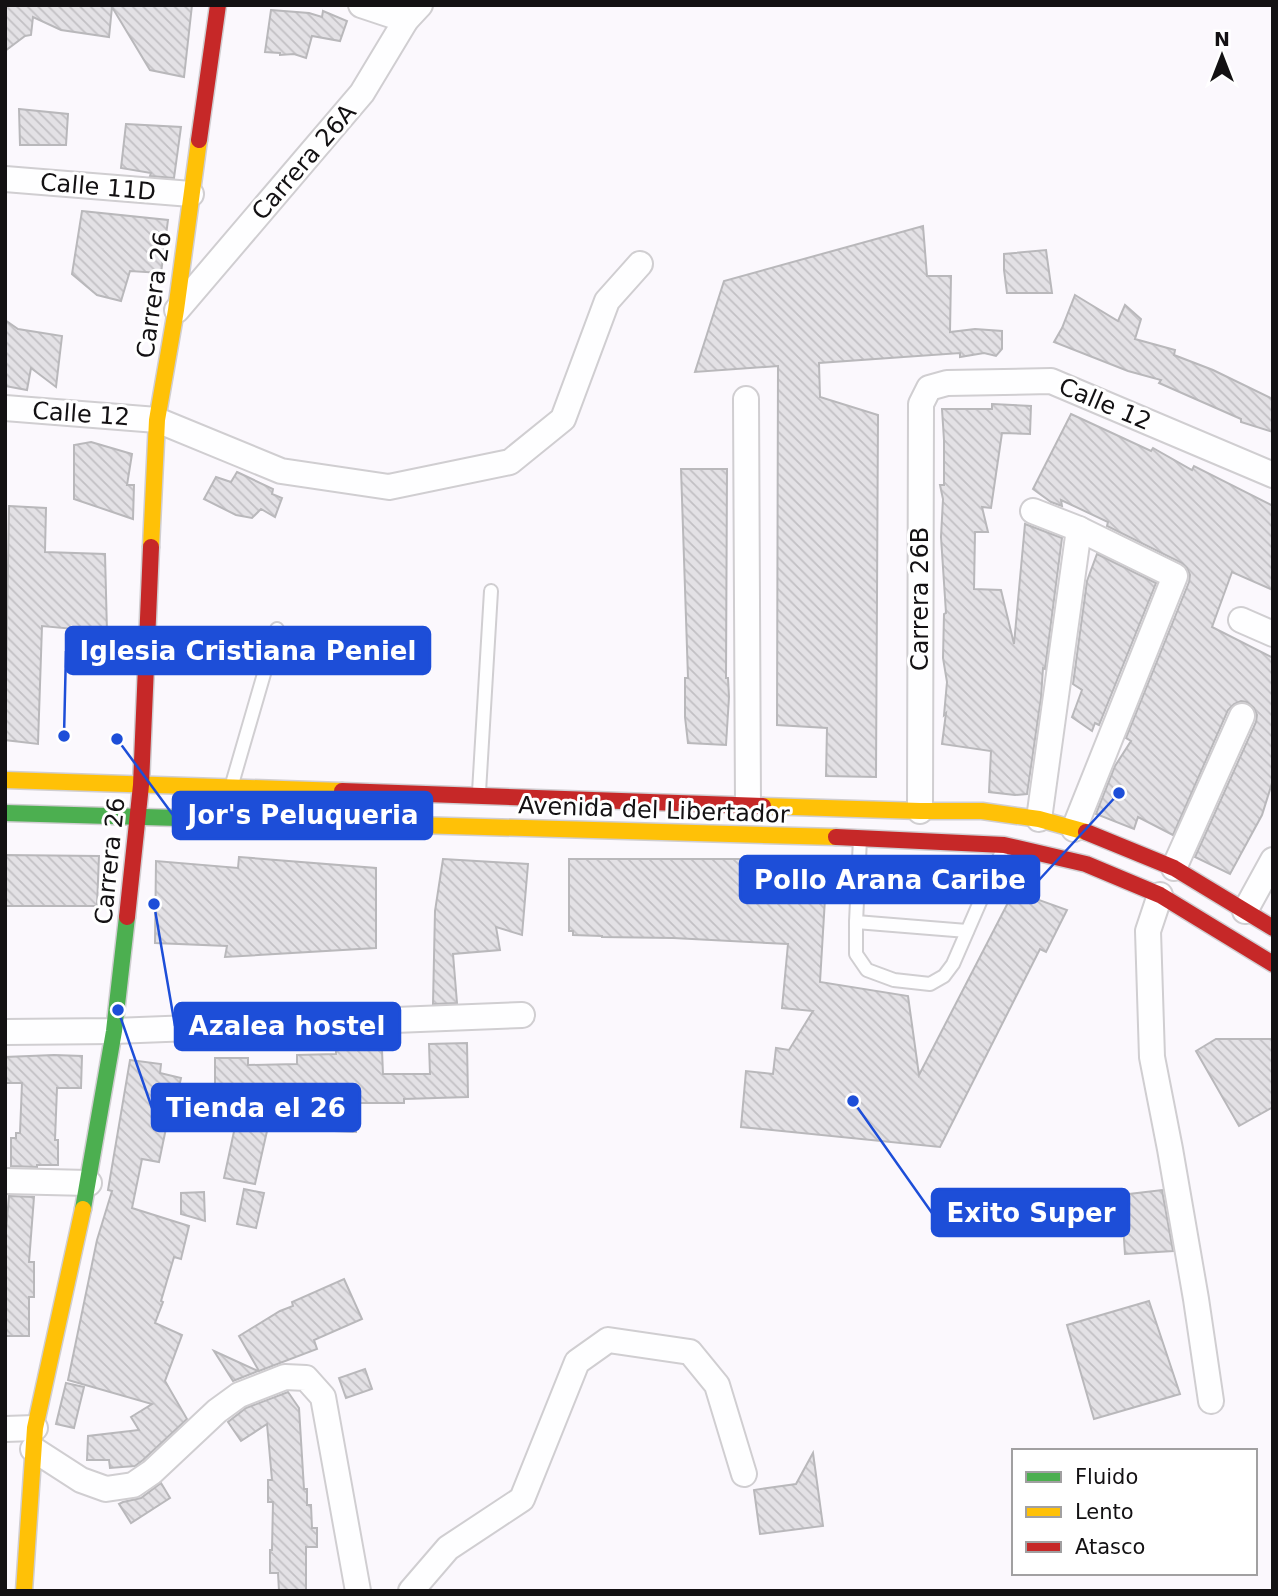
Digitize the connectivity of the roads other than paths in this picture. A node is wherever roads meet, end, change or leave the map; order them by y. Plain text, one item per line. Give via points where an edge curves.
1 (218, 5) edge
2 (361, 5) edge
3 (413, 13) edge
4 (5, 179) edge
5 (191, 194) junction
6 (640, 264) dead end
7 (176, 310) junction
8 (929, 388) joint
9 (746, 399) dead end
10 (5, 408) edge
11 (157, 420) junction
12 (1273, 475) edge
13 (1032, 511) dead end
14 (1079, 529) junction
15 (491, 591) dead end
16 (1241, 620) dead end
17 (277, 629) dead end
18 (1273, 634) edge
19 (1242, 716) dead end
20 (5, 780) edge
21 (141, 785) junction
22 (231, 788) junction
23 (478, 796) junction
24 (748, 805) junction
25 (920, 811) junction
26 (5, 813) edge
27 (137, 817) junction
28 (1039, 819) junction
29 (1074, 829) junction
30 (860, 838) junction
31 (1004, 845) junction
32 (1273, 860) edge
33 (1174, 868) junction
34 (1160, 895) junction
35 (1245, 911) junction
36 (856, 922) junction
37 (1273, 928) edge
38 (967, 930) junction
39 (1273, 964) edge
40 (522, 1014) dead end
41 (114, 1031) junction
42 (5, 1032) edge
43 (5, 1181) edge
44 (89, 1183) junction
45 (1211, 1401) dead end
46 (5, 1429) edge
47 (34, 1438) junction
48 (744, 1474) dead end
49 (24, 1591) edge
50 (358, 1591) edge
51 (411, 1591) edge

1 - 5 main road, Carrera 26
2 - 3 street
3 - 7 street, Carrera 26A via 362,93
4 - 5 street, Calle 11D
5 - 7 main road, Carrera 26
6 - 11 street, Calle 12 via 607,301 563,419 510,462 389,487 281,471
7 - 11 main road, Carrera 26
8 - 12 street, Calle 12 via 947,383 1051,381
8 - 25 street, Carrera 26B via 921,404
9 - 24 street
10 - 11 street, Calle 12
11 - 21 main road, Carrera 26
13 - 14 street
14 - 28 street
14 - 29 street via 1175,576
15 - 23 lane
16 - 18 street
17 - 22 lane
19 - 33 street
20 - 21 main road, Avenida del Libertador
21 - 22 main road, Avenida del Libertador
21 - 27 main road, Carrera 26
22 - 23 main road, Avenida del Libertador
23 - 24 main road, Avenida del Libertador
24 - 25 main road, Avenida del Libertador
25 - 28 main road, Avenida del Libertador via 982,811
26 - 27 main road, Avenida del Libertador
27 - 30 main road, Avenida del Libertador
27 - 41 main road, Carrera 26
28 - 29 main road, Avenida del Libertador
29 - 33 main road, Avenida del Libertador
30 - 31 main road, Avenida del Libertador
30 - 36 lane
31 - 34 main road, Avenida del Libertador via 1086,864
31 - 38 lane
32 - 35 street
33 - 35 main road, Avenida del Libertador
34 - 39 main road, Avenida del Libertador
34 - 45 street via 1148,931 1152,1057
35 - 37 main road, Avenida del Libertador
36 - 38 lane
36 - 38 lane via 856,954 867,970 894,980 930,984 953,964
40 - 41 street
41 - 42 street
41 - 44 main road, Carrera 26
43 - 44 street
44 - 47 main road, Carrera 26
46 - 47 street
47 - 49 main road, Carrera 26
47 - 50 street via 81,1480 106,1489 133,1485 239,1395 285,1377 306,1378 323,1396
48 - 51 street via 717,1385 690,1352 608,1340 577,1362 522,1499 448,1548

